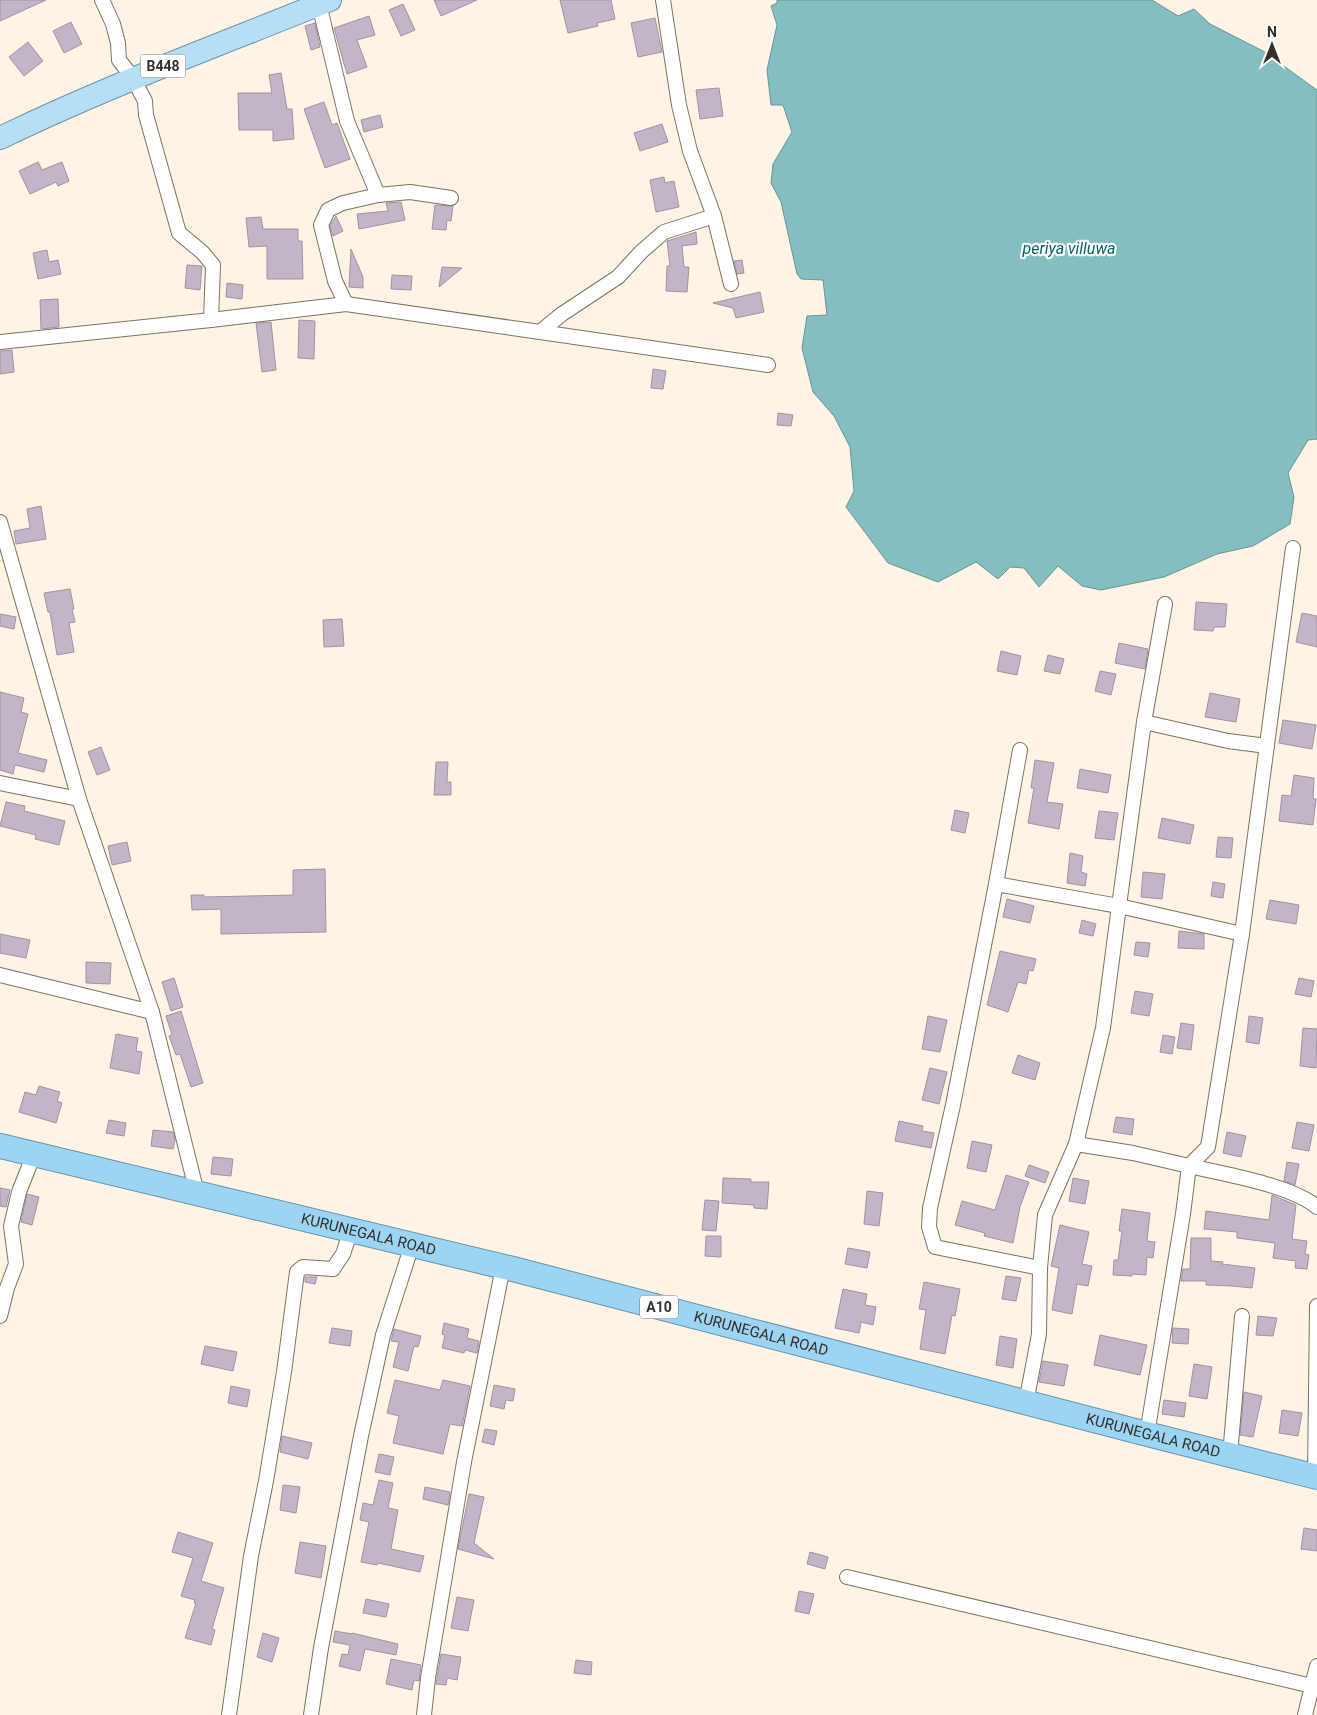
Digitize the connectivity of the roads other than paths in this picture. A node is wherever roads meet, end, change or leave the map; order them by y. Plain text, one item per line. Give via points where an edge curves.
1 (102, 0) edge
2 (663, 0) edge
3 (324, 2) edge
4 (133, 78) junction
5 (0, 138) edge
6 (378, 195) junction
7 (451, 198) dead end
8 (714, 216) junction
9 (731, 284) dead end
10 (346, 304) junction
11 (211, 320) junction
12 (540, 332) junction
13 (0, 342) edge
14 (768, 365) dead end
15 (0, 522) edge
16 (1292, 548) dead end
17 (1164, 604) dead end
18 (1144, 722) junction
19 (1267, 746) junction
20 (1020, 750) dead end
21 (0, 783) edge
22 (79, 799) junction
23 (996, 884) junction
24 (1119, 906) junction
25 (1242, 934) junction
26 (0, 976) edge
27 (152, 1012) junction
28 (1076, 1144) junction
29 (0, 1146) edge
30 (34, 1154) junction
31 (1189, 1166) junction
32 (197, 1193) junction
33 (1317, 1207) edge
34 (351, 1230) junction
35 (412, 1245) junction
36 (503, 1267) junction
37 (1040, 1268) junction
38 (3, 1288) edge
39 (1317, 1306) edge
40 (0, 1316) edge
41 (1242, 1316) dead end
42 (1317, 1320) edge
43 (1026, 1402) junction
44 (1146, 1434) junction
45 (1230, 1455) junction
46 (1316, 1476) edge
47 (847, 1577) dead end
48 (1317, 1666) edge
49 (1312, 1686) junction
50 (229, 1715) edge
51 (311, 1715) edge
52 (424, 1715) edge
53 (1305, 1715) edge

1 - 4 street via 113,24 119,60
2 - 8 street via 679,104 690,151
3 - 4 main road, B448
3 - 6 street via 347,121
4 - 5 main road, B448
4 - 11 street via 146,101 146,115 179,233 213,265
6 - 7 street via 410,192
6 - 10 street via 328,210 321,225 335,280
8 - 9 street
8 - 12 street via 664,232 618,277
10 - 11 street
10 - 12 street
11 - 13 street
12 - 14 street
15 - 22 street
16 - 19 street
17 - 18 street
18 - 19 street via 1228,741
18 - 24 street
19 - 25 street
20 - 23 street
21 - 22 street
22 - 27 street
23 - 24 street
23 - 37 street via 930,1208 929,1227 935,1246
24 - 25 street
24 - 28 street via 1103,1028
25 - 31 street via 1208,1147
26 - 27 street
27 - 32 street
28 - 31 street via 1133,1152
28 - 37 street via 1045,1216
29 - 30 highway, KURUNEGALA ROAD / A10
30 - 32 highway, KURUNEGALA ROAD / A10
30 - 38 street via 19,1192 11,1226 16,1264
31 - 33 street via 1271,1186 1308,1199
31 - 44 street
32 - 34 highway, KURUNEGALA ROAD / A10
34 - 35 highway, KURUNEGALA ROAD / A10
34 - 50 street via 343,1254 333,1269 303,1267 297,1272
35 - 36 highway, KURUNEGALA ROAD / A10
35 - 51 street via 383,1335 361,1436
36 - 43 highway, KURUNEGALA ROAD / A10
36 - 52 street via 464,1462
37 - 43 street via 1039,1334
38 - 40 street
39 - 42 street
41 - 45 street
42 - 46 street
43 - 44 highway, KURUNEGALA ROAD / A10
44 - 45 highway, KURUNEGALA ROAD / A10
45 - 46 highway, KURUNEGALA ROAD / A10
47 - 49 street
48 - 49 street
49 - 53 street

